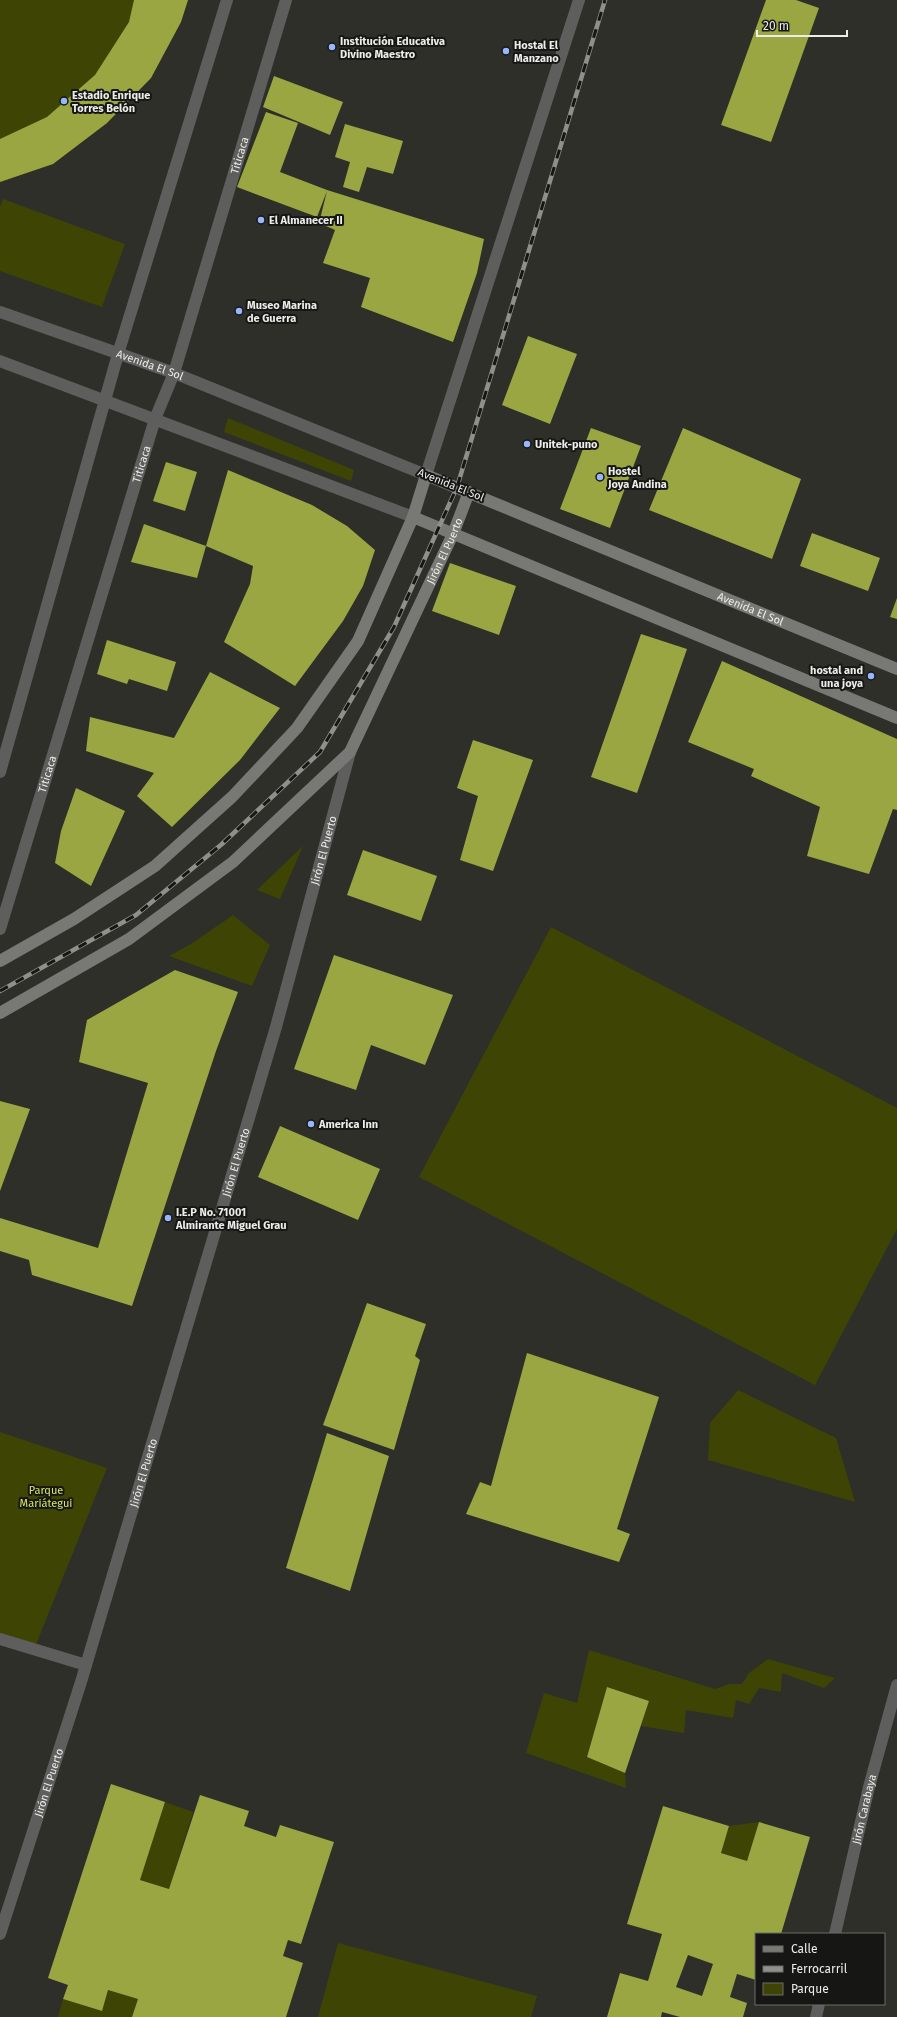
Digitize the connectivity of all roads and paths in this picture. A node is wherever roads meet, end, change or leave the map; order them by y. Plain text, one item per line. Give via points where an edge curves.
1 (227, 0) edge
2 (286, 0) edge
3 (579, 0) edge
4 (0, 312) edge
5 (118, 354) junction
6 (0, 361) edge
7 (174, 373) junction
8 (105, 400) junction
9 (155, 419) junction
10 (426, 475) junction
11 (469, 492) junction
12 (413, 517) junction
13 (453, 534) junction
14 (897, 669) edge
15 (897, 718) edge
16 (350, 752) junction
17 (0, 772) edge
18 (2, 914) edge
19 (0, 929) edge
20 (0, 961) edge
21 (0, 1013) edge
22 (0, 1639) edge
23 (86, 1665) junction
24 (897, 1685) edge
25 (835, 1933) edge
26 (0, 1934) edge
27 (819, 2005) edge
28 (816, 2017) edge

1 - 5 street
2 - 7 street, Titicaca
3 - 10 street
4 - 5 street, Avenida El Sol
5 - 7 street, Avenida El Sol
5 - 8 street
6 - 8 street
7 - 9 street, Titicaca
7 - 10 street, Avenida El Sol
8 - 9 street
8 - 17 street
9 - 12 street
9 - 18 street, Titicaca
10 - 11 main road, Avenida El Sol
10 - 12 main road
11 - 13 main road, Jirón El Puerto
11 - 14 main road, Avenida El Sol
12 - 13 main road
12 - 20 main road via 358,641 297,728 232,797 155,866 74,919
13 - 15 main road
13 - 16 main road, Jirón El Puerto
16 - 21 main road via 221,871 129,939
16 - 23 street, Jirón El Puerto via 276,1027
18 - 19 street, Titicaca
22 - 23 street
23 - 26 street, Jirón El Puerto
24 - 25 street, Jirón Carabaya via 869,1788
27 - 28 street

